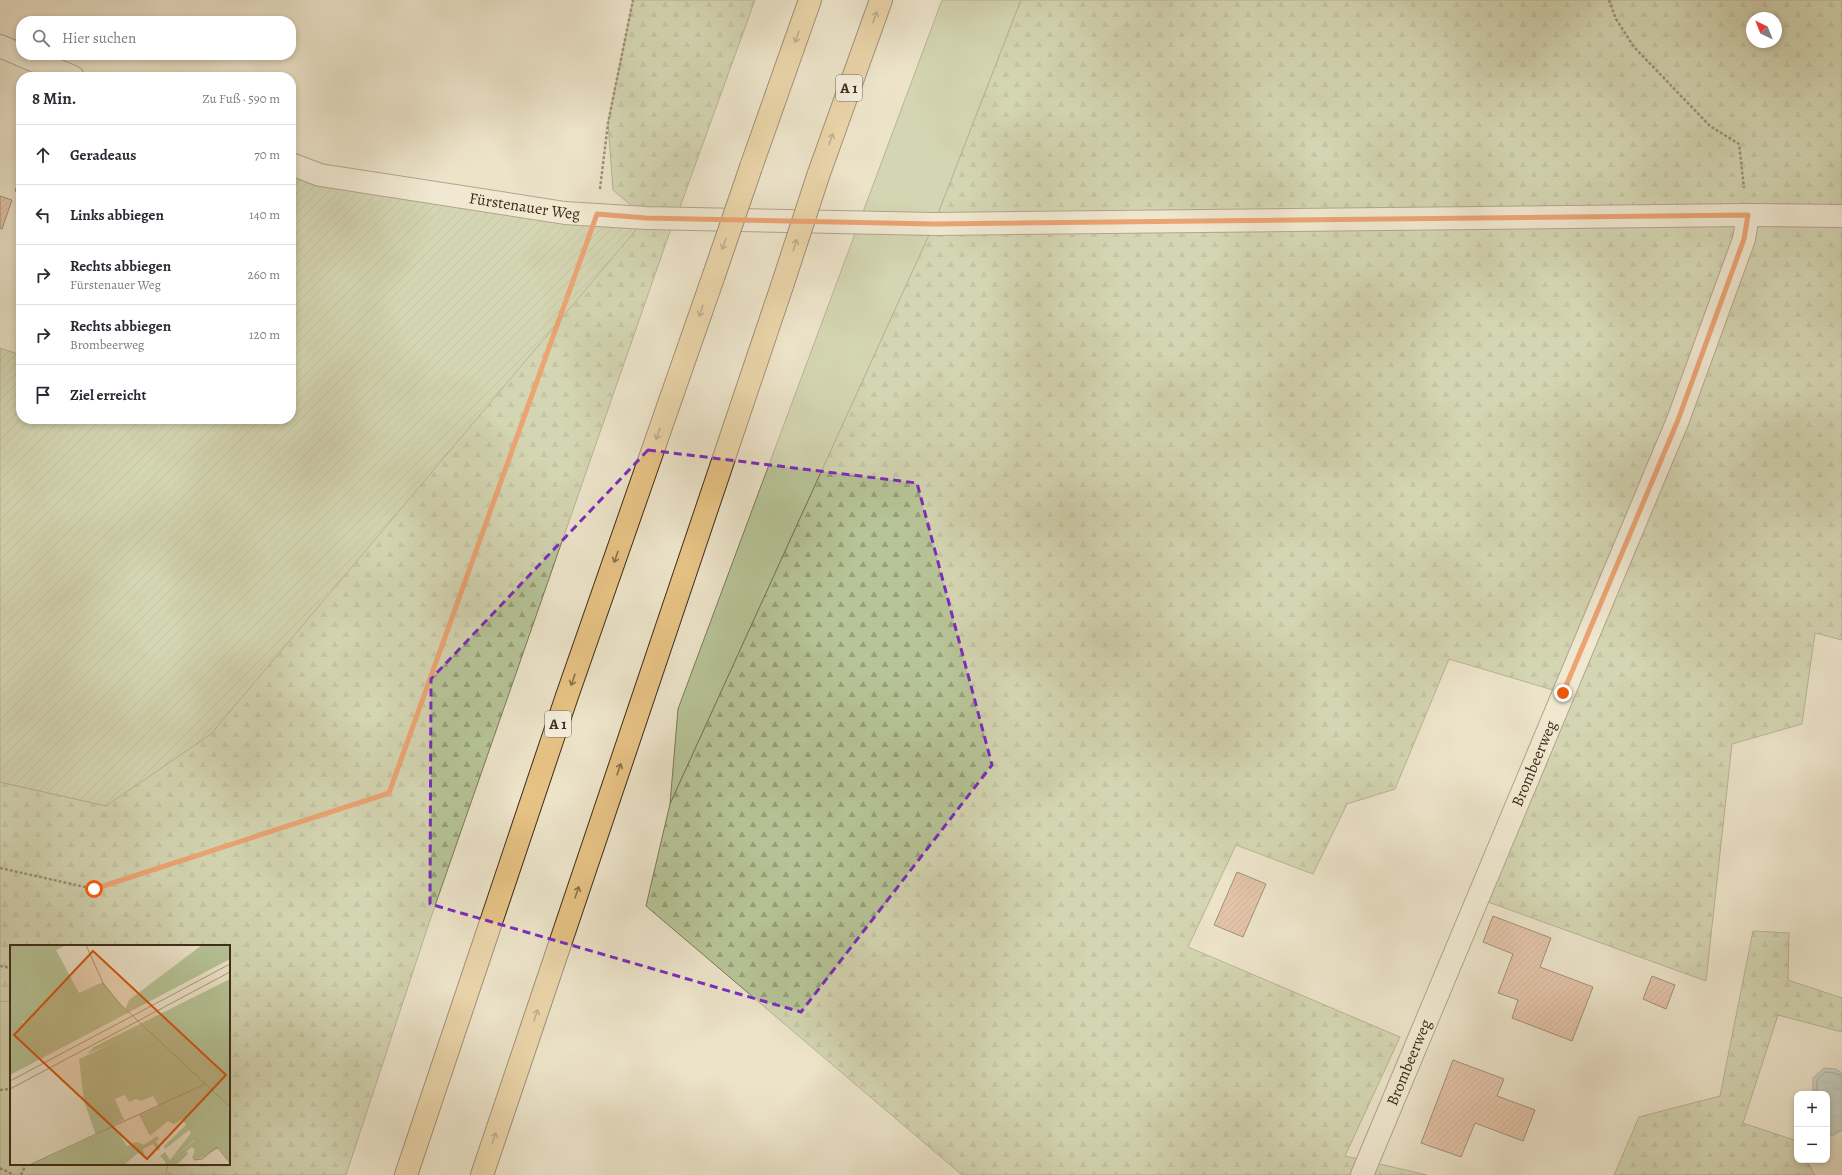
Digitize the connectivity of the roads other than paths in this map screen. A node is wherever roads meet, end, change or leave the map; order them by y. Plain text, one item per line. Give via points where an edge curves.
1 (810, 0) edge
2 (881, 0) edge
3 (0, 46) edge
4 (16, 53) edge
5 (33, 60) edge
6 (61, 72) edge
7 (296, 166) edge
8 (1748, 215) junction
9 (1842, 216) edge
10 (406, 1175) edge
11 (482, 1175) edge
12 (1362, 1175) edge

1 -> 10 highway, A 1, bridge via 567,696
11 -> 2 highway, A 1, bridge via 818,176
3 - 4 street
5 - 6 street
7 - 8 street, Fürstenauer Weg via 320,175 565,213 646,218 934,224
8 - 9 street, Fürstenauer Weg
8 - 12 street, Brombeerweg via 1744,239 1678,420

